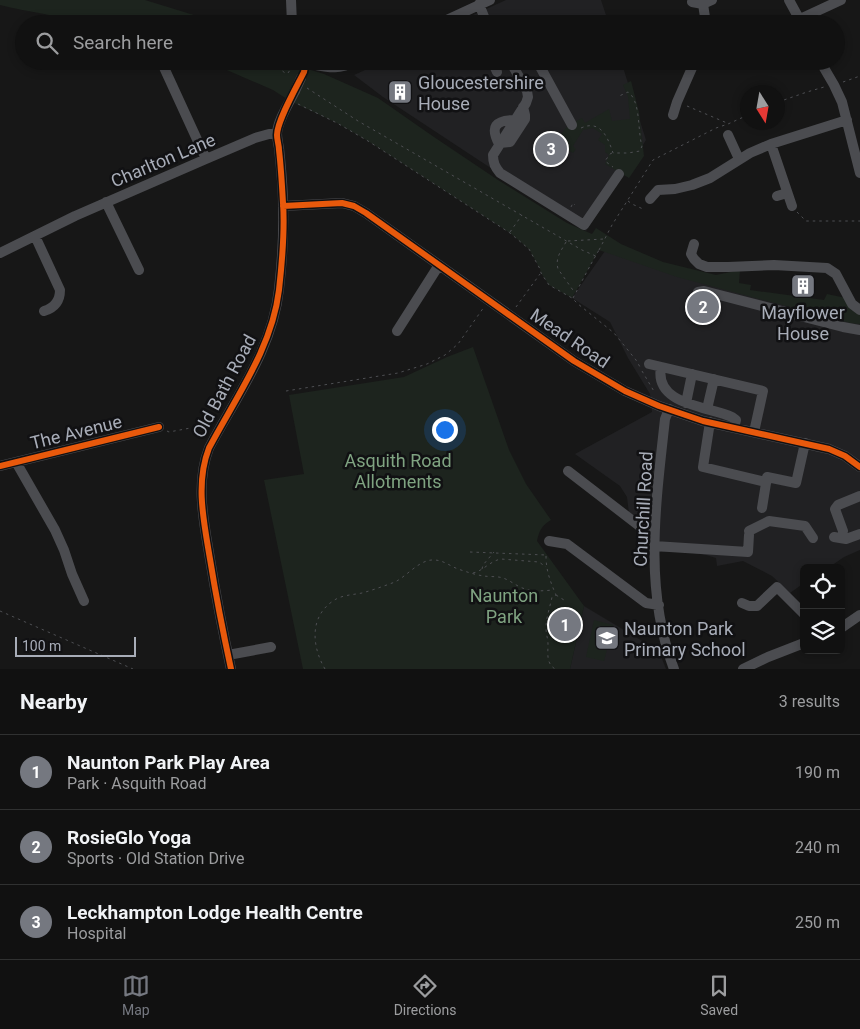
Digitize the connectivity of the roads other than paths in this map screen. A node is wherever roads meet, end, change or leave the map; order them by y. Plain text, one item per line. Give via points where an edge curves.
1 (291, 0) edge
2 (490, 0) edge
3 (789, 0) edge
4 (841, 0) edge
5 (692, 2) dead end
6 (707, 2) edge
7 (479, 4) junction
8 (292, 15) edge
9 (456, 15) edge
10 (484, 15) edge
11 (706, 15) edge
12 (798, 15) edge
13 (812, 15) edge
14 (165, 70) edge
15 (305, 70) edge
16 (517, 70) edge
17 (542, 70) edge
18 (691, 70) edge
19 (825, 70) edge
20 (523, 107) junction
21 (673, 115) dead end
22 (515, 120) junction
23 (848, 120) junction
24 (572, 126) road end
25 (277, 134) junction
26 (728, 135) dead end
27 (506, 139) junction
28 (771, 144) junction
29 (206, 159) junction
30 (739, 159) junction
31 (860, 173) edge
32 (619, 174) dead end
33 (650, 199) dead end
34 (106, 202) junction
35 (283, 206) junction
36 (792, 206) road end
37 (35, 236) junction
38 (694, 244) dead end
39 (0, 254) edge
40 (439, 266) junction
41 (139, 270) dead end
42 (698, 292) dead end
43 (860, 310) edge
44 (44, 311) dead end
45 (860, 330) edge
46 (396, 331) dead end
47 (649, 364) dead end
48 (661, 367) junction
49 (692, 374) junction
50 (714, 379) junction
51 (686, 403) junction
52 (664, 407) junction
53 (708, 409) junction
54 (710, 422) junction
55 (159, 427) road end
56 (734, 428) junction
57 (754, 432) junction
58 (805, 443) junction
59 (16, 462) junction
60 (0, 466) edge
61 (860, 467) edge
62 (568, 471) dead end
63 (766, 482) junction
64 (860, 496) edge
65 (762, 508) dead end
66 (654, 534) junction
67 (860, 534) edge
68 (813, 538) dead end
69 (549, 541) dead end
70 (654, 546) junction
71 (84, 601) dead end
72 (742, 603) dead end
73 (658, 605) junction
74 (800, 610) edge
75 (860, 615) edge
76 (845, 625) edge
77 (800, 644) edge
78 (271, 647) dead end
79 (228, 655) junction
80 (751, 667) edge
81 (231, 669) edge
82 (674, 669) edge

1 - 8 street
2 - 7 street
3 - 12 street
4 - 13 street
5 - 6 street
6 - 11 street
7 - 9 street
7 - 10 street
14 - 29 street
15 - 25 street, Old Bath Road
16 - 20 street via 528,94
17 - 24 street
18 - 21 street
19 - 23 street
20 - 22 street
20 - 27 street via 524,119
22 - 27 street
22 - 27 street via 495,125
23 - 28 street
23 - 31 street
25 - 29 street, Charlton Lane via 255,138
25 - 35 street, Old Bath Road
26 - 30 street
27 - 32 street via 493,155 496,169 584,225
28 - 30 street
28 - 36 street via 782,194
29 - 34 street, Charlton Lane
30 - 33 street via 701,182 683,188 657,187
34 - 37 street, Charlton Lane
34 - 41 street
35 - 40 street, Mead Road via 337,203 354,206
35 - 79 street, Old Bath Road via 275,314 257,363 204,459 202,510
37 - 39 street, Charlton Lane
37 - 44 street via 60,290 55,305
38 - 43 street via 691,254 701,266 827,268 836,274 852,304
40 - 46 street
40 - 52 street, Mead Road via 590,371 625,391
42 - 45 street
47 - 48 street
48 - 49 street
48 - 51 street via 660,380 665,388
49 - 50 street
49 - 51 street
50 - 53 street
50 - 57 street via 763,391
51 - 53 street
52 - 54 street, Mead Road
52 - 66 street, Churchill Road
53 - 56 street via 735,418
54 - 56 street, Mead Road
54 - 63 street via 703,467
55 - 59 street, The Avenue
56 - 57 street, Mead Road
57 - 58 street, Mead Road
58 - 61 street, Mead Road via 837,452
58 - 63 street via 796,482 767,477
59 - 60 street, The Avenue
59 - 71 street, The Avenue via 55,530
62 - 66 street
63 - 65 street
64 - 67 street via 838,505 836,509 839,534 846,539
66 - 70 street, Churchill Road
68 - 70 street via 805,526 769,521 749,534 748,552
69 - 73 street via 567,544 646,602
70 - 73 street, Churchill Road
72 - 74 street via 757,606 777,587
73 - 82 street, Churchill Road
75 - 76 street
77 - 80 street
78 - 79 street
79 - 81 street, Old Bath Road

